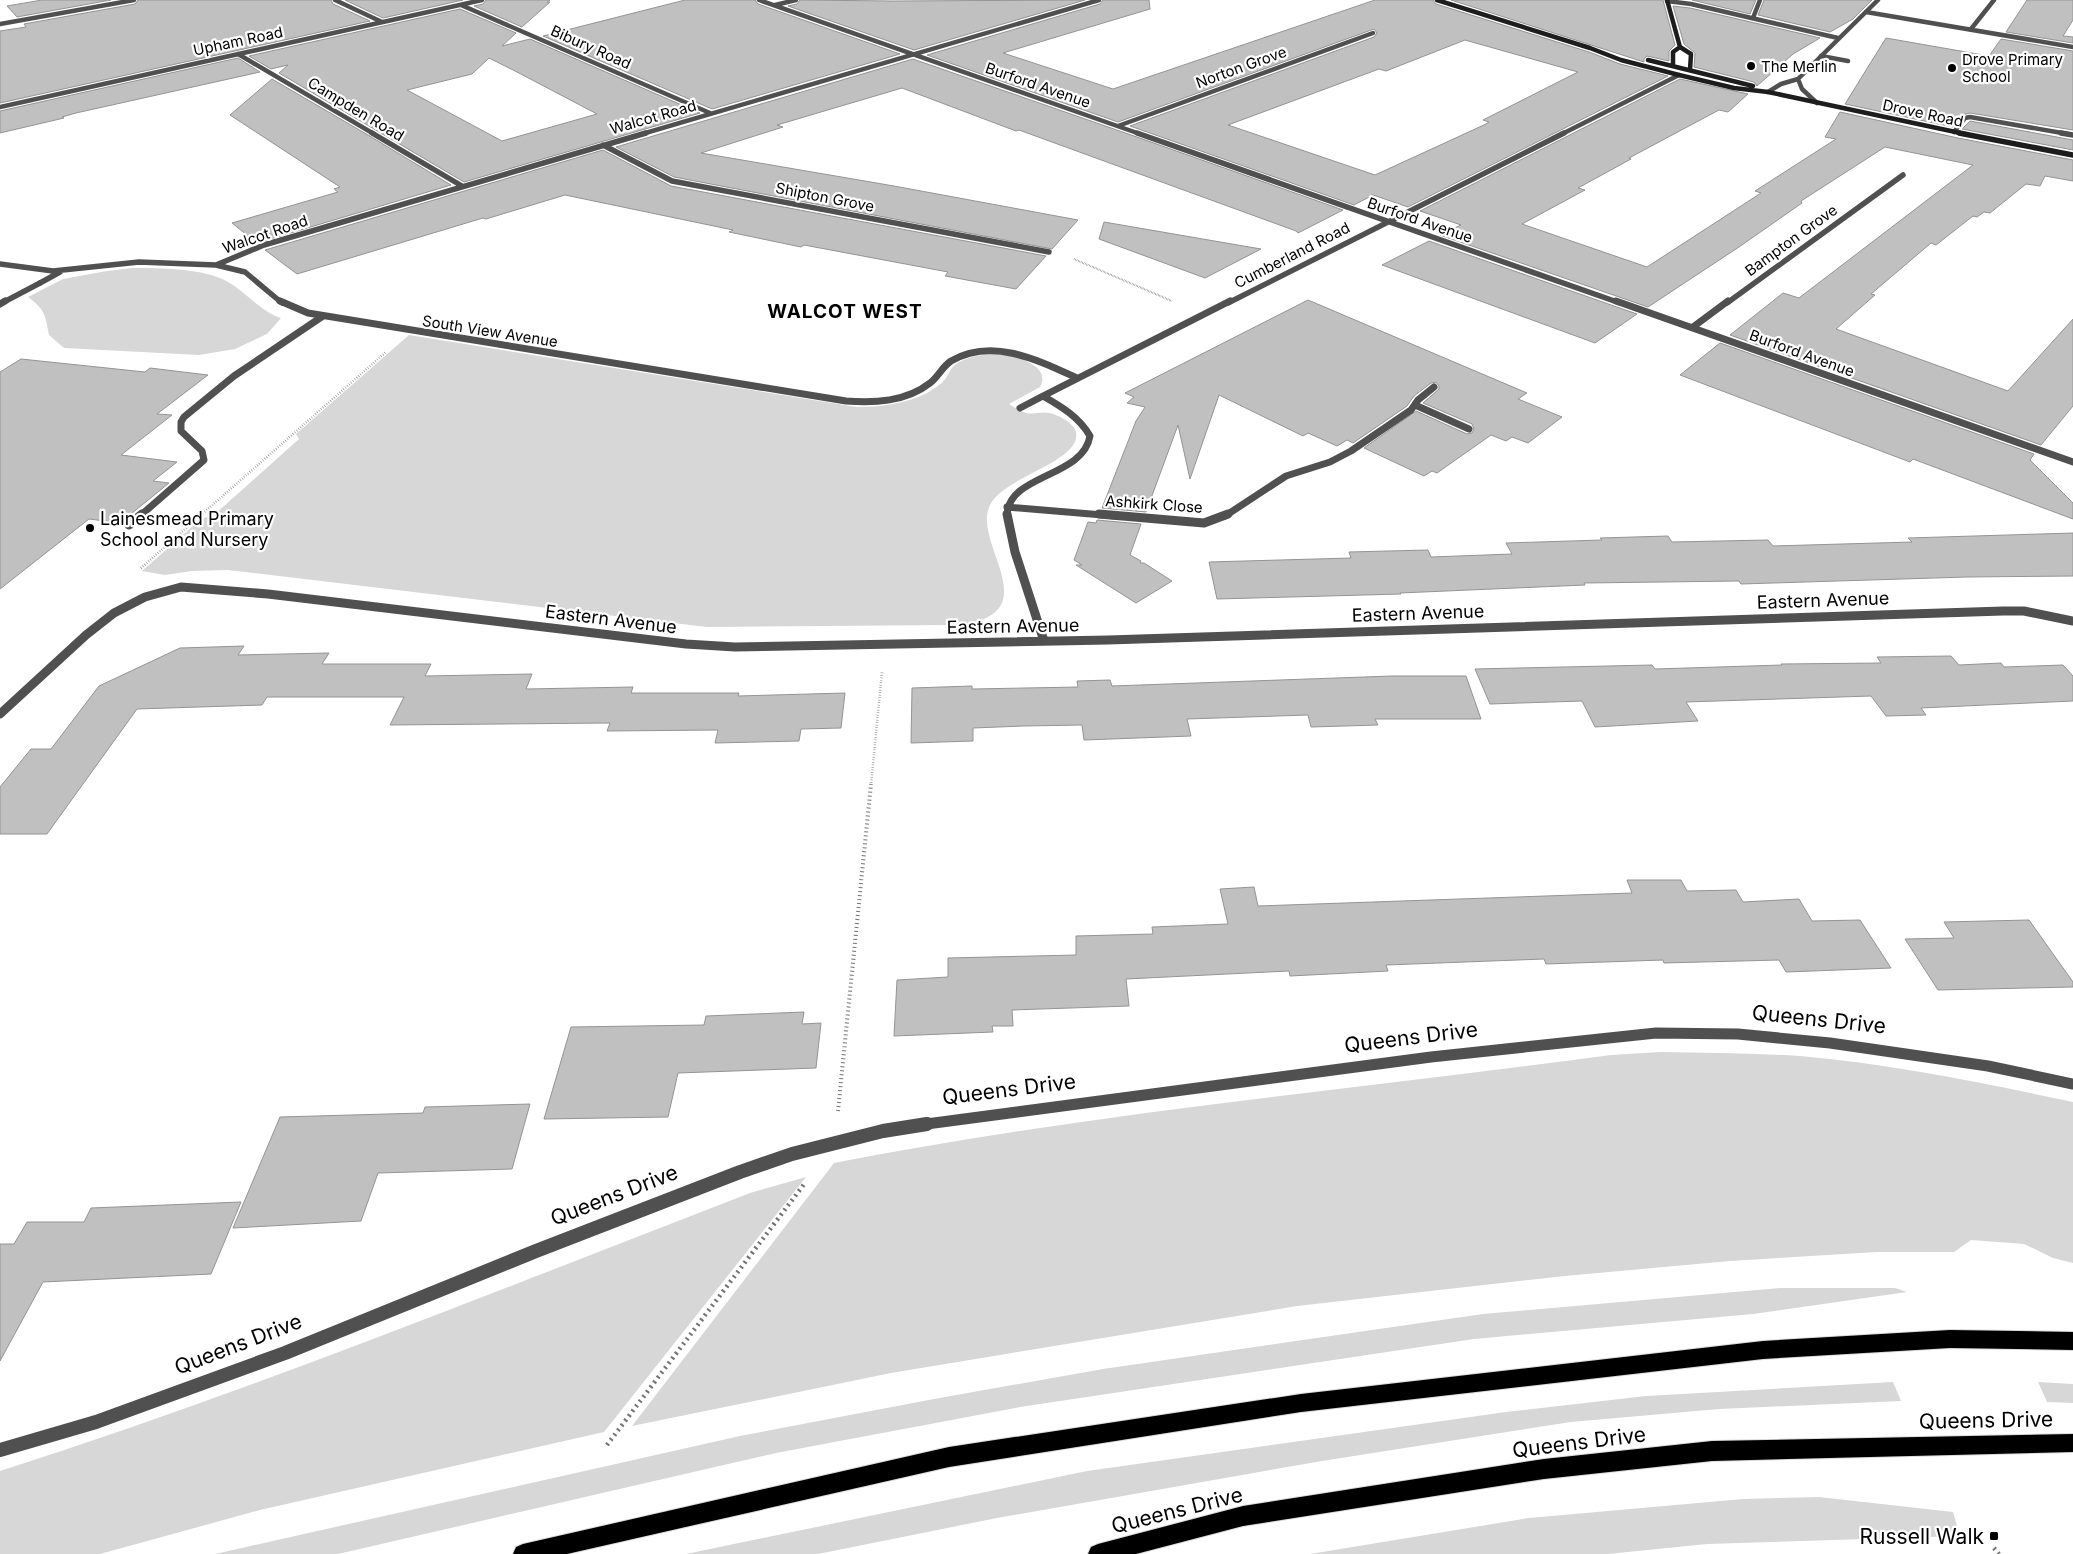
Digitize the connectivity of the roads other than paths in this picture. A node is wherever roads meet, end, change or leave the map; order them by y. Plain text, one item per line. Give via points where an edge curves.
1 (134, 0) edge
2 (334, 0) edge
3 (482, 0) edge
4 (758, 0) edge
5 (796, 0) edge
6 (1099, 0) edge
7 (1437, 0) edge
8 (1760, 0) edge
9 (1878, 0) edge
10 (1994, 0) edge
11 (1667, 1) edge
12 (461, 5) junction
13 (774, 6) junction
14 (1866, 12) junction
15 (1753, 18) junction
16 (382, 22) junction
17 (0, 24) edge
18 (1971, 30) junction
19 (1374, 33) dead end
20 (1838, 38) junction
21 (2073, 46) edge
22 (1590, 48) junction
23 (1680, 48) junction
24 (1619, 53) dead end
25 (238, 54) junction
26 (912, 54) junction
27 (1821, 56) junction
28 (1639, 58) dead end
29 (1848, 61) dead end
30 (1672, 66) junction
31 (1690, 70) junction
32 (1679, 75) junction
33 (1798, 79) junction
34 (1768, 92) junction
35 (1817, 103) junction
36 (0, 107) edge
37 (710, 113) junction
38 (1118, 126) junction
39 (1954, 132) junction
40 (2073, 135) edge
41 (602, 145) junction
42 (2073, 155) edge
43 (1904, 174) dead end
44 (462, 186) junction
45 (1388, 222) junction
46 (1049, 252) road end
47 (0, 264) edge
48 (216, 265) junction
49 (63, 270) junction
50 (0, 304) edge
51 (323, 316) junction
52 (1693, 327) junction
53 (1077, 378) junction
54 (1434, 387) dead end
55 (1043, 396) junction
56 (1415, 405) junction
57 (1020, 408) dead end
58 (1469, 429) dead end
59 (2073, 462) edge
60 (1007, 507) junction
61 (129, 525) dead end
62 (2073, 621) edge
63 (1044, 641) junction
64 (0, 714) edge
65 (2073, 1084) edge
66 (2073, 1341) edge
67 (2073, 1443) edge
68 (0, 1450) edge
69 (523, 1554) edge
70 (1098, 1554) edge

1 - 17 street
2 - 16 street
3 - 12 street, Upham Road
4 - 13 street, Burford Avenue
5 - 13 street
6 - 26 street, Walcot Road
7 - 22 main road, Drove Road
8 - 15 street
9 - 14 street
10 - 18 street
11 - 15 street
11 - 23 main road
12 - 16 street, Upham Road
12 - 37 street, Bibury Road
13 - 26 street, Burford Avenue
14 - 18 street
14 - 20 street
15 - 20 street
16 - 25 street, Upham Road
18 - 21 street
19 - 38 street, Norton Grove
20 - 27 street
22 - 24 main road, Drove Road
22 - 32 main road, Drove Road
23 - 30 main road via 1673,52
23 - 31 main road via 1691,54
25 - 36 street, Upham Road
25 - 44 street, Campden Road
26 - 37 street, Walcot Road
26 - 38 street, Burford Avenue
27 - 29 street
27 - 33 street
28 - 30 main road, Drove Road
30 - 31 main road, Drove Road
30 - 32 main road
31 - 32 main road
31 - 34 main road, Drove Road via 1743,82
32 - 34 main road, Drove Road
32 - 45 street, Cumberland Road
33 - 34 street
33 - 35 street via 1802,89
34 - 35 main road, Drove Road
35 - 39 main road, Drove Road
37 - 41 street, Walcot Road
38 - 45 street, Burford Avenue
39 - 40 street via 1965,118 1970,117
39 - 42 main road, Drove Road
41 - 44 street, Walcot Road
41 - 46 street, Shipton Grove via 672,181
43 - 52 street, Bampton Grove
44 - 48 street, Walcot Road via 264,245
45 - 52 street, Burford Avenue
45 - 53 street, Cumberland Road
47 - 49 street, South View Avenue via 36,270
48 - 49 street, South View Avenue via 139,262
48 - 51 street, South View Avenue via 245,272 282,303
49 - 50 street, South View Avenue
51 - 53 street, South View Avenue via 854,402 894,399 923,388 951,361 990,350 1023,354
51 - 61 street via 255,360 184,417 181,431 202,451 204,460
52 - 59 street, Burford Avenue
53 - 55 street, Cumberland Road
54 - 56 street, Ashkirk Close
55 - 57 street, Cumberland Road
55 - 60 street via 1079,419 1090,436 1089,444 1085,452 1035,482
56 - 58 street
56 - 60 street, Ashkirk Close via 1331,462 1285,476 1214,521 1204,523
60 - 63 street via 1009,530
62 - 63 street, Eastern Avenue via 2024,611 2003,611
63 - 64 street, Eastern Avenue via 742,647 694,645 217,589 181,588 150,595 106,618
65 - 68 street, Queens Drive via 1988,1066 1830,1043 1738,1034 1656,1033 1432,1057 883,1131 792,1154 731,1175 258,1363 96,1422
66 - 69 main road via 1950,1339 1763,1350 1300,1403 949,1457
67 - 70 main road, Queens Drive via 1712,1451 1554,1468 1243,1516

